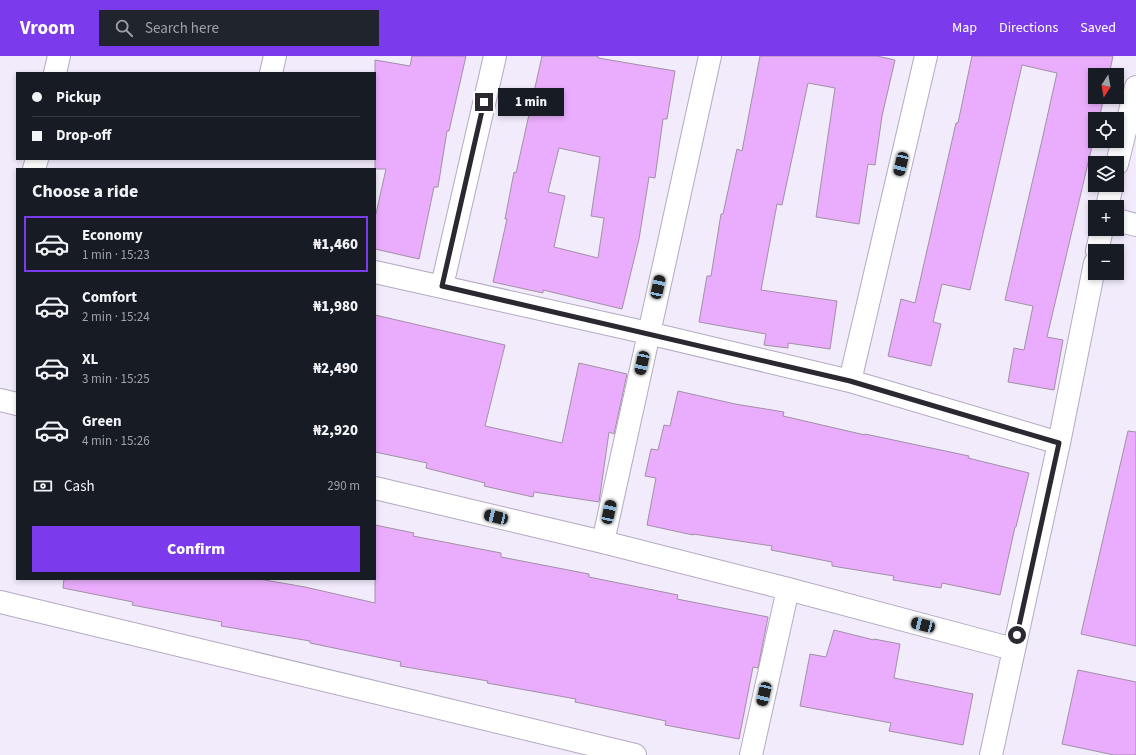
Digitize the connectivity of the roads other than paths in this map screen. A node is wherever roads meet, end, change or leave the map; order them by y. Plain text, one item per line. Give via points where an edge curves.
1 (59, 56) edge
2 (275, 56) edge
3 (495, 56) edge
4 (710, 56) edge
5 (926, 56) edge
6 (55, 72) edge
7 (271, 72) edge
8 (1136, 87) edge
9 (1119, 156) edge
10 (1124, 222) edge
11 (1136, 225) edge
12 (376, 272) edge
13 (1091, 280) edge
14 (442, 286) junction
15 (648, 334) junction
16 (850, 381) junction
17 (0, 400) edge
18 (16, 404) edge
19 (1059, 443) junction
20 (376, 488) edge
21 (602, 542) junction
22 (788, 589) junction
23 (0, 602) edge
24 (1013, 650) junction
25 (635, 755) edge
26 (751, 755) edge
27 (991, 755) edge

1 - 6 street
2 - 7 street
3 - 14 street
4 - 15 street
5 - 16 street
8 - 9 street
10 - 11 street
12 - 14 street
13 - 19 street
14 - 15 street
15 - 16 street
15 - 21 street
16 - 19 street
17 - 18 street
19 - 24 street
20 - 21 street
21 - 22 street
22 - 24 street
22 - 26 street
23 - 25 street
24 - 27 street

